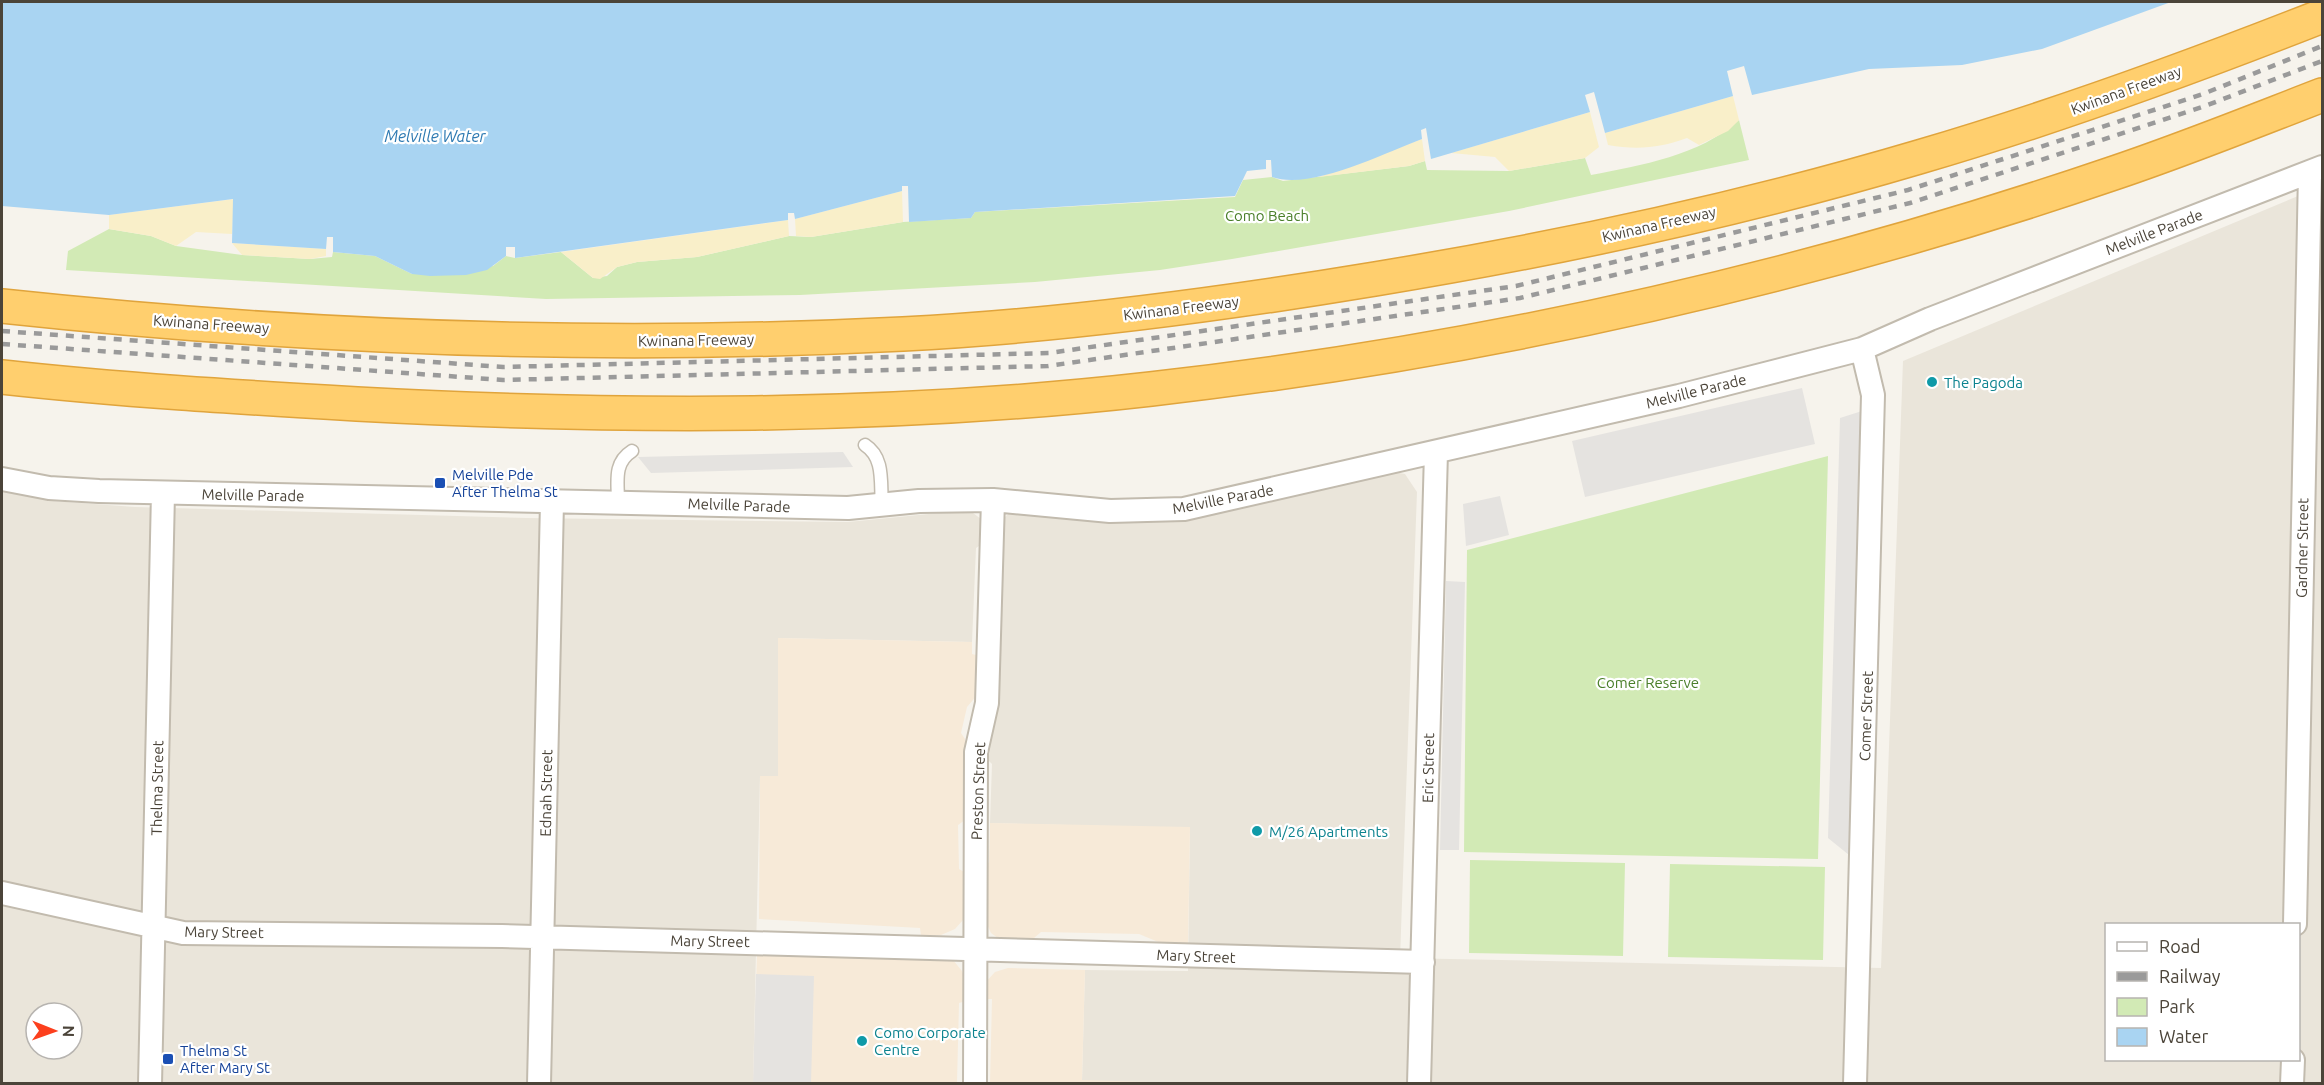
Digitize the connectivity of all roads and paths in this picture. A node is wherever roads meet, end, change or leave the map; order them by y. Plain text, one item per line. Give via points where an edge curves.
1 (2322, 16) edge
2 (2322, 95) edge
3 (2316, 169) edge
4 (2, 306) edge
5 (1862, 349) junction
6 (2, 377) edge
7 (865, 445) dead end
8 (632, 451) dead end
9 (1436, 452) junction
10 (2, 479) edge
11 (163, 493) junction
12 (993, 500) junction
13 (552, 502) junction
14 (618, 502) junction
15 (882, 505) junction
16 (2, 893) edge
17 (2295, 923) edge
18 (154, 927) junction
19 (543, 937) junction
20 (977, 948) junction
21 (1423, 962) junction
22 (2293, 1061) edge
23 (150, 1083) edge
24 (539, 1083) edge
25 (975, 1083) edge
26 (1419, 1083) edge
27 (1855, 1083) edge
28 (2292, 1083) edge

1 - 4 highway, Kwinana Freeway via 2060,113 1916,158 1706,214 1525,254 1168,310 908,334 632,341 357,333
2 - 6 highway via 2114,174 1871,249 1716,289 1471,342 1150,389 920,408 632,415 201,395
3 - 5 street, Melville Parade
3 - 17 street, Gardner Street
5 - 9 street, Melville Parade
5 - 27 street, Comer Street via 1873,395
7 - 15 lane via 875,451 879,462
8 - 14 lane via 622,457 618,467
9 - 12 street, Melville Parade via 1184,509 1110,511
9 - 21 street, Eric Street
10 - 11 street, Melville Parade via 49,488
11 - 13 street, Melville Parade
11 - 18 street, Thelma Street
12 - 15 street, Melville Parade
12 - 20 street, Preston Street via 987,703 976,752
13 - 14 street, Melville Parade
13 - 19 street, Ednah Street
14 - 15 street, Melville Parade via 848,508
16 - 18 street, Mary Street
18 - 19 street, Mary Street via 183,933
18 - 23 street, Thelma Street
19 - 20 street, Mary Street
19 - 24 street, Ednah Street
20 - 21 street, Mary Street
20 - 25 street, Preston Street
21 - 26 street, Eric Street
22 - 28 street

